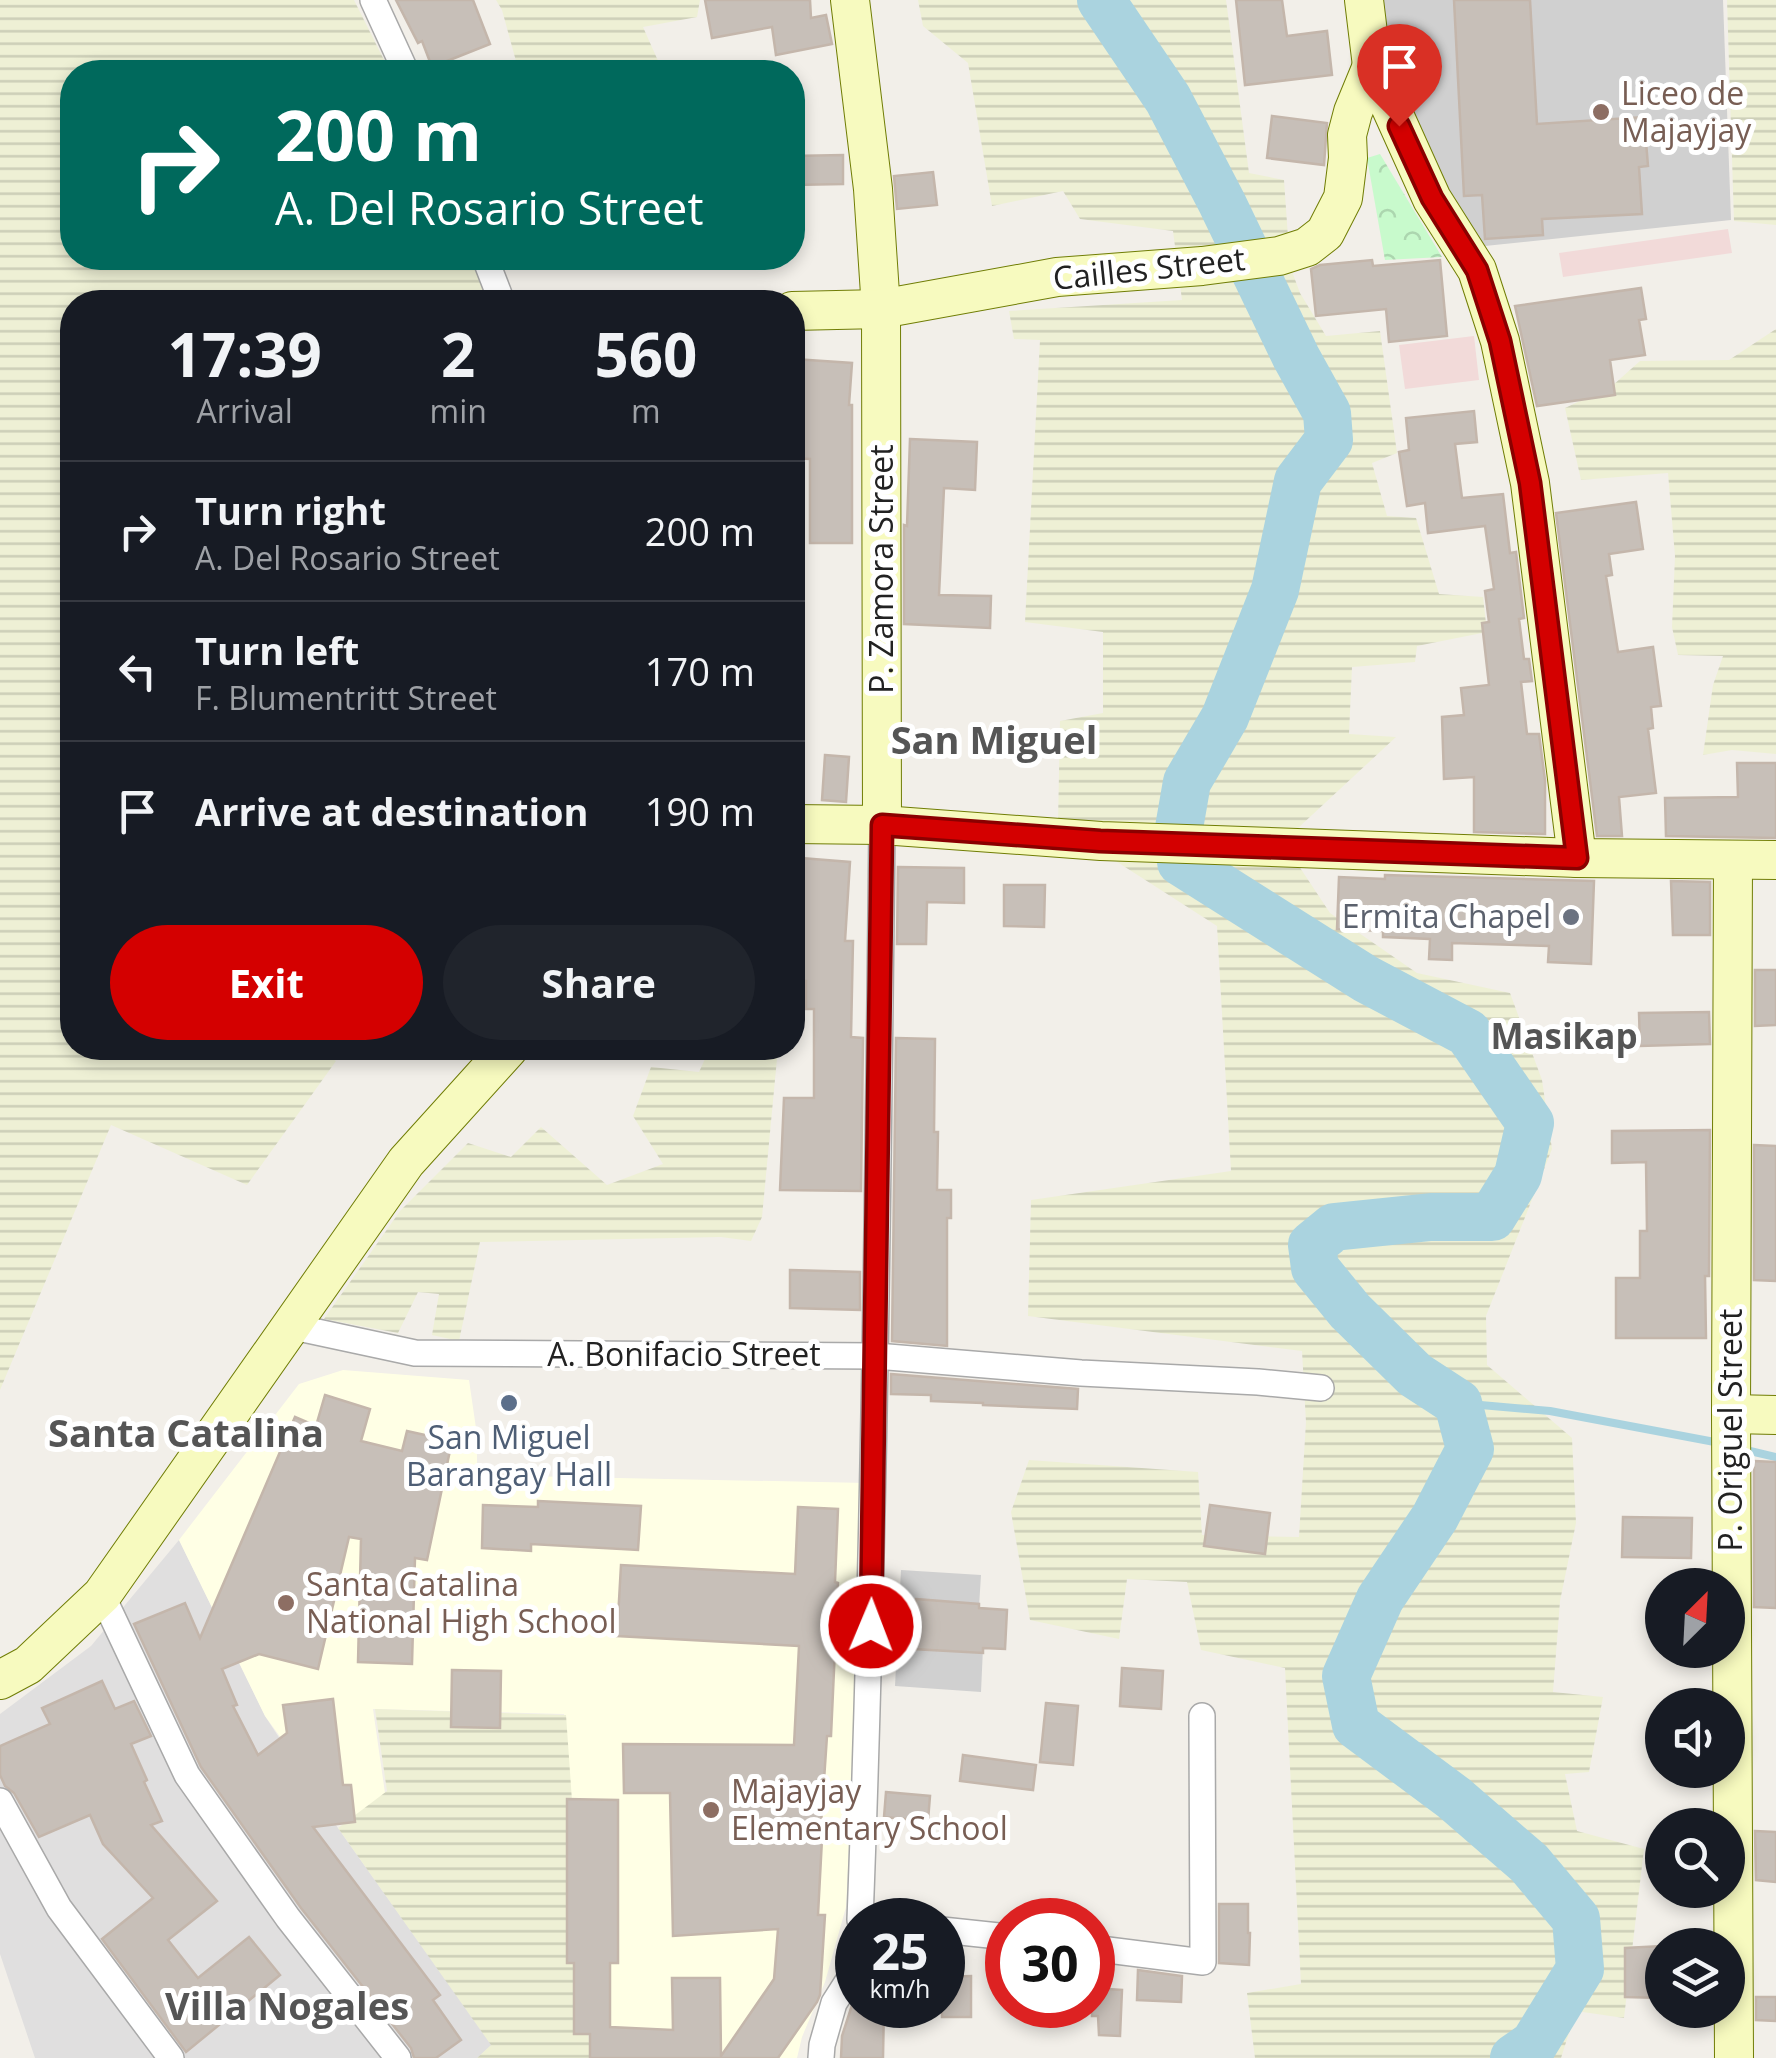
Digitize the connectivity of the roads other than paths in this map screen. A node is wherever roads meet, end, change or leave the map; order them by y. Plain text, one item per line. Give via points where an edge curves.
1 (373, 0) edge
2 (850, 0) edge
3 (1364, 0) edge
4 (400, 60) edge
5 (1372, 66) junction
6 (881, 309) junction
7 (805, 311) edge
8 (805, 824) edge
9 (882, 825) junction
10 (1577, 858) junction
11 (1776, 860) edge
12 (1732, 861) junction
13 (498, 1060) edge
14 (290, 1326) junction
15 (876, 1356) junction
16 (1321, 1388) dead end
17 (1731, 1414) junction
18 (1776, 1415) edge
19 (102, 1595) junction
20 (0, 1680) edge
21 (1202, 1716) dead end
22 (0, 1801) edge
23 (861, 1898) edge
24 (1115, 1951) edge
25 (835, 2001) edge
26 (172, 2058) edge
27 (398, 2058) edge
28 (821, 2058) edge
29 (1734, 2058) edge

1 - 4 street
2 - 6 main road, P. Zamora Street
3 - 5 main road
5 - 6 main road, Cailles Street via 1347,135 1343,198 1325,233 1307,247 1202,266 1057,276
5 - 10 main road via 1432,198 1477,270 1500,341 1530,483
6 - 7 main road, Cailles Street
6 - 9 main road, P. Zamora Street
8 - 9 main road
9 - 10 main road via 1100,841
9 - 15 street, P. Zamora Street
10 - 12 main road
11 - 12 main road
12 - 17 main road, P. Origuel Street
13 - 14 main road via 406,1162
14 - 15 street, A. Bonifacio Street via 415,1353
14 - 19 main road
15 - 16 street, A. Bonifacio Street
15 - 23 street, P. Zamora Street
17 - 18 main road
17 - 29 main road, P. Origuel Street
19 - 20 main road via 28,1665
19 - 27 street via 187,1775
21 - 24 street via 1203,1962
22 - 26 street via 59,1908
25 - 28 street

